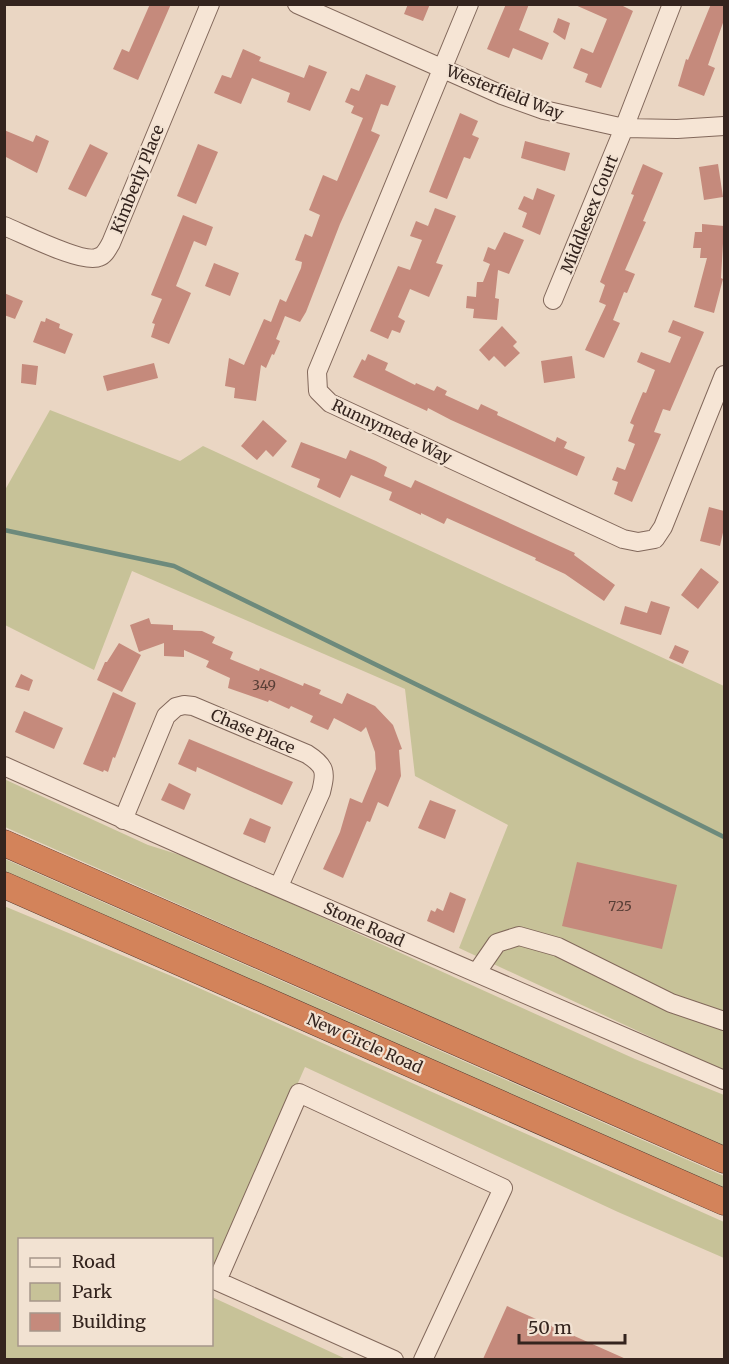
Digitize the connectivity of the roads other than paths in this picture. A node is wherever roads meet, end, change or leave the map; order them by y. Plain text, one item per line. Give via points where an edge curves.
1 (210, 4) edge
2 (297, 4) edge
3 (469, 4) edge
4 (672, 4) edge
5 (442, 69) junction
6 (724, 126) edge
7 (624, 128) junction
8 (4, 226) edge
9 (553, 300) dead end
10 (724, 375) edge
11 (4, 766) edge
12 (123, 820) junction
13 (4, 843) edge
14 (4, 885) edge
15 (279, 886) junction
16 (477, 972) junction
17 (724, 1021) edge
18 (724, 1080) edge
19 (724, 1160) edge
20 (724, 1202) edge
21 (394, 1359) edge
22 (423, 1359) edge

1 - 8 street, Kimberly Place via 105,252 96,259 79,257
2 - 5 street, Westerfield Way
3 - 5 street, Runnymede Way
4 - 7 street, Middlesex Court
5 - 7 street, Westerfield Way via 544,110
5 - 10 street, Runnymede Way via 317,372 316,386 324,399 638,542 655,538 663,527
6 - 7 street, Westerfield Way
7 - 9 street, Middlesex Court
11 - 12 street, Stone Road
12 - 15 street, Stone Road
12 - 15 street, Chase Place via 169,712 184,705 225,719 307,754 325,772 321,792
13 - 19 highway
14 - 20 highway, New Circle Road
15 - 16 street, Stone Road
16 - 17 street via 497,943 519,936 558,947 671,1003
16 - 18 street, Stone Road
21 - 22 street via 217,1281 299,1093 503,1188

